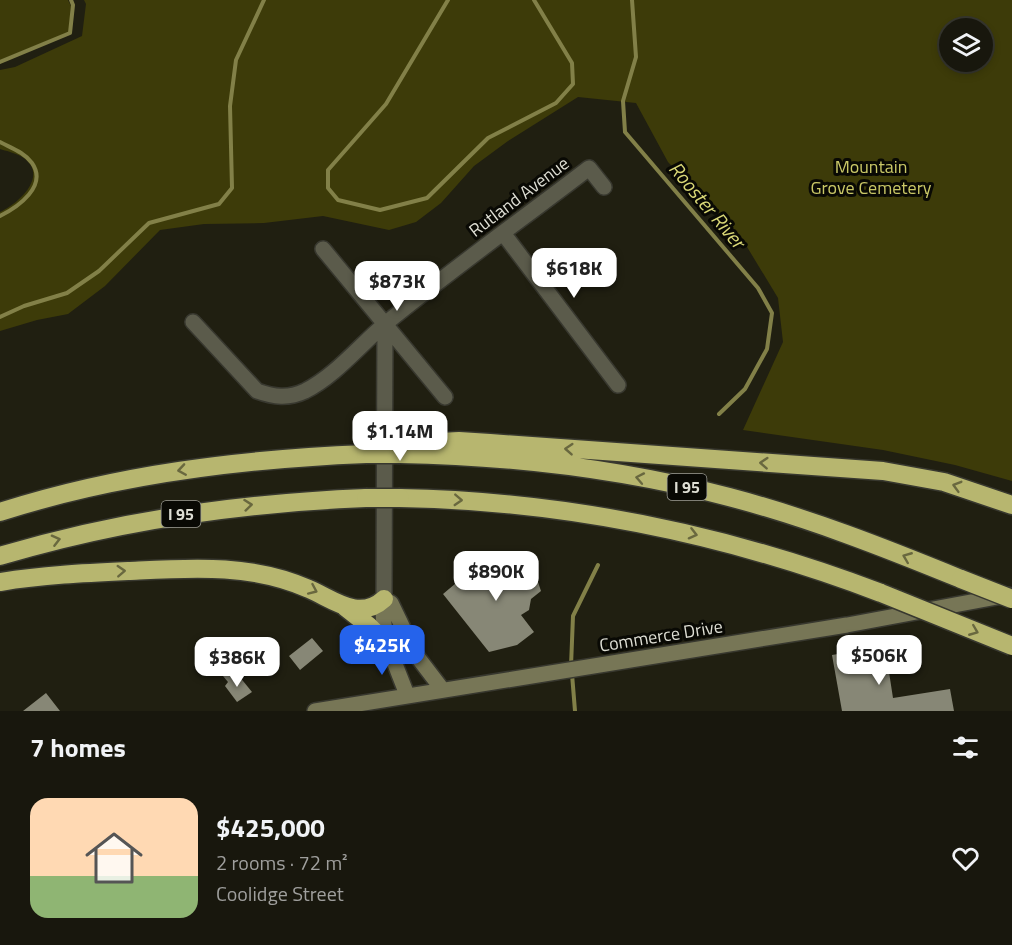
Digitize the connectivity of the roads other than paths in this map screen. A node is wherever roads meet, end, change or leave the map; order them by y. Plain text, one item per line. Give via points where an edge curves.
1 (604, 187) dead end
2 (503, 233) junction
3 (323, 249) dead end
4 (193, 322) dead end
5 (385, 324) junction
6 (618, 385) dead end
7 (445, 397) dead end
8 (400, 449) junction
9 (1012, 505) edge
10 (0, 512) edge
11 (0, 556) edge
12 (0, 582) edge
13 (1012, 594) edge
14 (384, 599) junction
15 (1012, 599) edge
16 (336, 602) junction
17 (388, 645) junction
18 (1012, 646) edge
19 (442, 689) junction
20 (407, 695) junction
21 (315, 711) edge

1 - 2 street, Rutland Avenue via 589,168
2 - 5 street, Rutland Avenue
2 - 6 street
3 - 5 street
4 - 5 street, Rutland Avenue via 256,391 286,397 316,385
5 - 7 street
5 - 14 street
9 -> 8 highway via 944,482 883,471 448,441
8 -> 10 highway, I 95, bridge via 274,459 138,478
15 -> 8 highway, I 95, bridge via 816,523 728,497 639,477
11 -> 18 highway, I 95, bridge via 99,530 188,513 277,503 366,498 504,503 637,521 768,554 881,593
12 -> 16 highway via 58,575 215,568 280,578
13 - 19 main road, Commerce Drive via 847,625
14 - 16 highway via 364,609
14 - 17 main road via 382,612
14 - 19 main road via 391,603 416,655
16 - 17 highway via 358,616
17 - 20 main road
19 - 20 main road, Commerce Drive
20 - 21 main road, Commerce Drive

